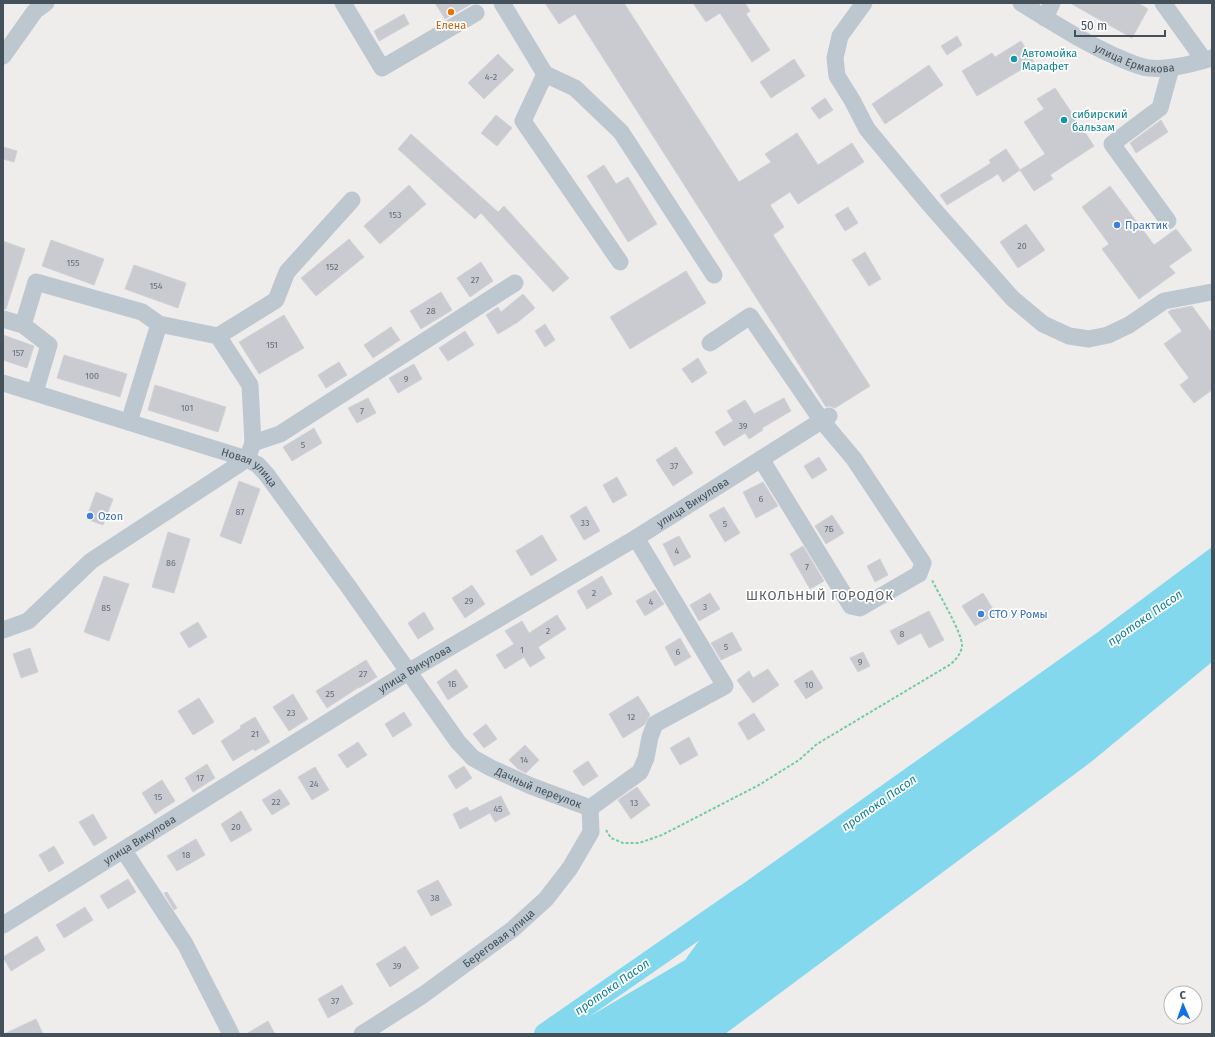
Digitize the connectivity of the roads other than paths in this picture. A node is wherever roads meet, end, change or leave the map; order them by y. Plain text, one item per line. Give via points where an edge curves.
1 (46, 3) edge
2 (343, 3) edge
3 (502, 3) edge
4 (864, 3) edge
5 (1020, 3) edge
6 (1162, 3) edge
7 (1048, 10) edge
8 (476, 13) dead end
9 (3, 56) edge
10 (1208, 59) edge
11 (1171, 68) junction
12 (545, 74) junction
13 (352, 200) dead end
14 (1168, 220) dead end
15 (620, 262) dead end
16 (714, 275) dead end
17 (515, 283) dead end
18 (1212, 292) edge
19 (3, 319) edge
20 (159, 324) junction
21 (23, 325) junction
22 (218, 336) junction
23 (710, 343) dead end
24 (3, 383) edge
25 (35, 392) junction
26 (826, 419) junction
27 (129, 422) junction
28 (253, 443) junction
29 (246, 459) junction
30 (761, 459) junction
31 (636, 538) junction
32 (3, 630) edge
33 (408, 672) junction
34 (590, 808) junction
35 (124, 851) junction
36 (3, 925) edge
37 (231, 1034) edge
38 (362, 1034) edge

1 - 9 street via 35,11
2 - 8 street via 382,68
3 - 12 street
4 - 18 street via 840,36 835,58 837,76 867,129 930,205 1012,298 1043,324 1069,336 1089,340 1108,335 1129,324 1164,300
5 - 7 street, улица Ермакова
6 - 10 street
7 - 11 street, улица Ермакова via 1096,48 1148,68
10 - 11 street, улица Ермакова
11 - 14 street via 1160,108 1112,144
12 - 15 street via 523,121
12 - 16 street via 575,88 621,132
13 - 22 street via 287,272 276,300
17 - 28 street via 280,434
19 - 21 street
20 - 21 street via 142,312 36,282
20 - 22 street
20 - 27 street
21 - 25 street via 49,345
22 - 28 street via 250,385
23 - 26 street via 750,316
24 - 25 street, Новая улица
25 - 27 street, Новая улица
26 - 30 street, улица Викулова
26 - 30 street via 923,563 919,574 860,608 851,606
27 - 29 street, Новая улица
28 - 29 street
29 - 32 street via 91,561 28,621
29 - 33 street, Новая улица via 258,465 267,475
30 - 31 street, улица Викулова
31 - 33 street, улица Викулова
31 - 34 street, Дачный переулок via 725,686 655,724 640,772
33 - 34 street, Дачный переулок via 458,742 473,758 531,786
33 - 35 street, улица Викулова
34 - 38 street, Береговая улица via 591,832 570,868 546,899 513,929 422,995
35 - 36 street, улица Викулова
35 - 37 street via 185,944

